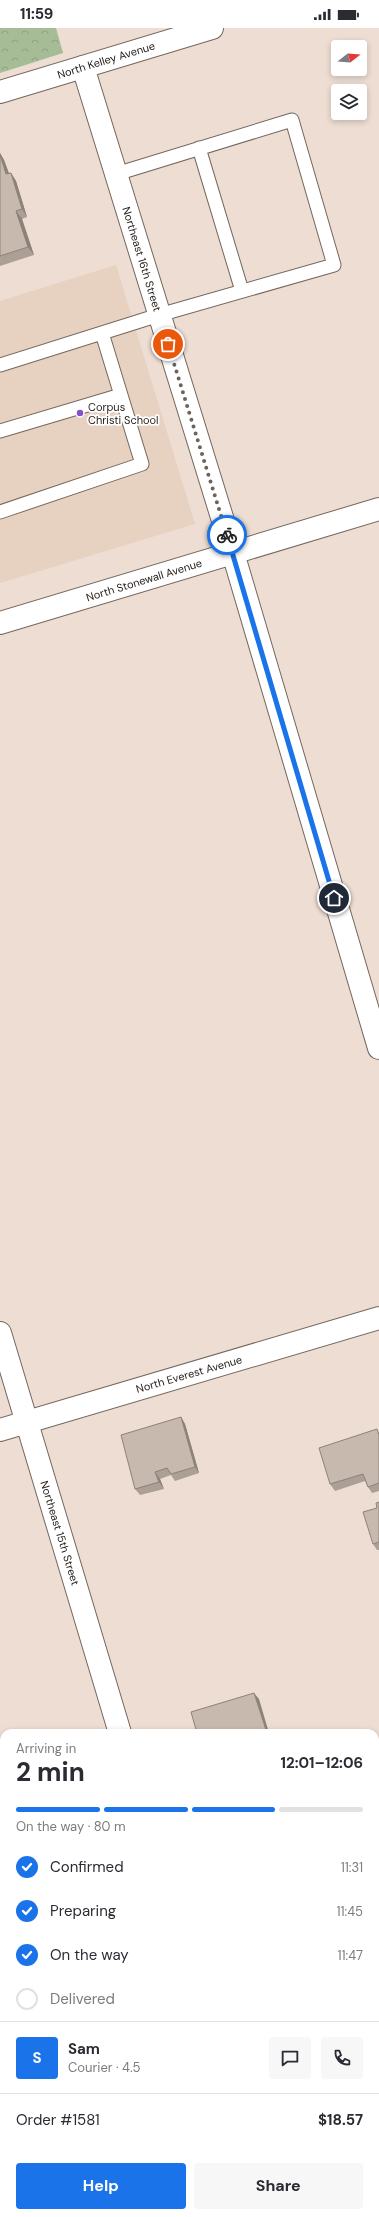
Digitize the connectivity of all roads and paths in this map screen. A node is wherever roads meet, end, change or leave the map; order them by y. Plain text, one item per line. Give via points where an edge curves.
1 (212, 28) edge
2 (83, 67) junction
3 (0, 92) edge
4 (199, 148) junction
5 (116, 174) junction
6 (242, 291) junction
7 (159, 315) junction
8 (102, 334) junction
9 (0, 365) edge
10 (121, 395) junction
11 (0, 431) edge
12 (379, 509) edge
13 (0, 512) edge
14 (233, 553) junction
15 (0, 623) edge
16 (379, 1048) edge
17 (379, 1318) edge
18 (0, 1333) edge
19 (27, 1422) junction
20 (0, 1430) edge
21 (119, 1729) edge

1 - 2 street, North Kelley Avenue
2 - 3 street, North Kelley Avenue
2 - 5 street, Northeast 16th Street
4 - 5 lane
4 - 6 lane
4 - 6 lane via 292,120 334,265
5 - 7 street, Northeast 16th Street
6 - 7 lane
7 - 8 lane
7 - 14 street, Northeast 16th Street
8 - 9 lane
8 - 10 lane
10 - 11 lane
10 - 13 lane via 142,464
12 - 14 street, North Stonewall Avenue
14 - 15 street, North Stonewall Avenue
14 - 16 street, Northeast 16th Street
17 - 19 street, North Everest Avenue
18 - 19 street, Northeast 15th Street
19 - 20 street, North Everest Avenue
19 - 21 street, Northeast 15th Street

